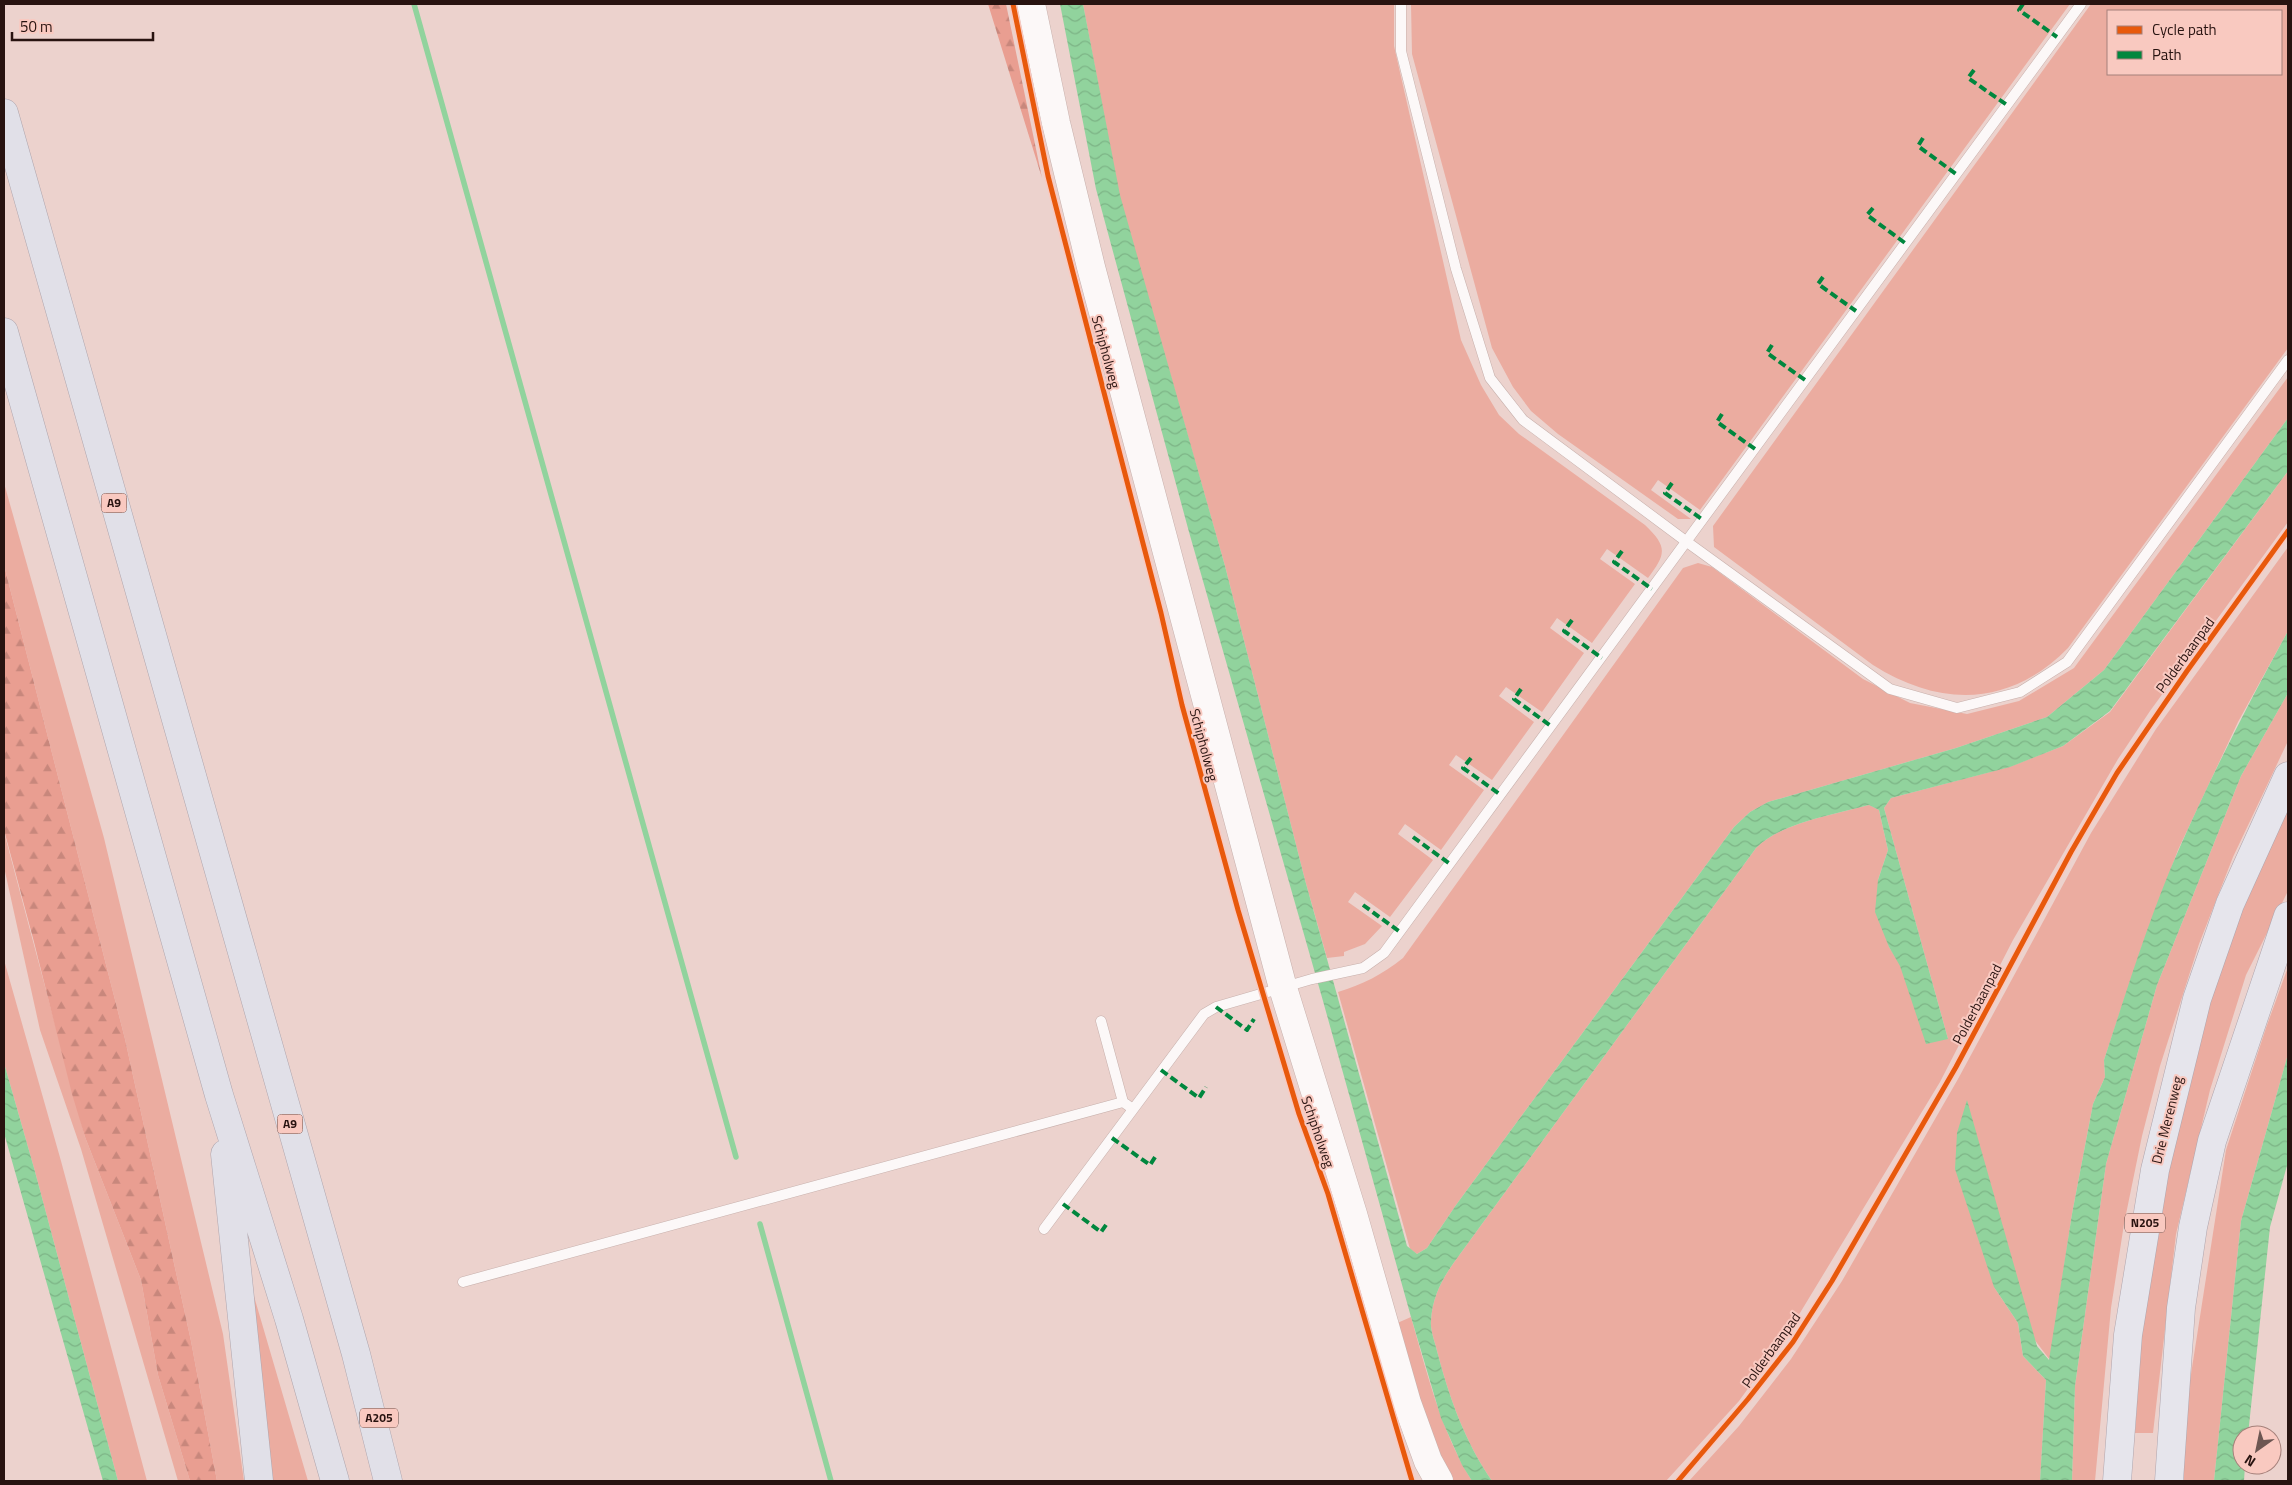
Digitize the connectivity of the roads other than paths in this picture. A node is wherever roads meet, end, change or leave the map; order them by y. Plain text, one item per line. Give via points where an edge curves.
1 (1031, 4) edge
2 (1401, 4) edge
3 (2081, 4) edge
4 (4, 113) edge
5 (4, 332) edge
6 (2288, 360) edge
7 (1687, 542) junction
8 (2288, 776) edge
9 (2288, 916) edge
10 (1283, 988) junction
11 (1101, 1020) dead end
12 (219, 1096) junction
13 (1124, 1102) junction
14 (1133, 1109) junction
15 (1044, 1229) dead end
16 (463, 1282) dead end
17 (356, 1354) junction
18 (259, 1481) edge
19 (335, 1481) edge
20 (388, 1481) edge
21 (402, 1481) edge
22 (1439, 1481) edge
23 (2117, 1481) edge
24 (2169, 1481) edge

1 - 10 main road, Schipholweg via 1091,267
2 - 7 lane via 1401,51 1456,269 1490,378 1522,420
3 - 7 lane
4 - 17 highway, A9
5 - 12 highway
6 - 7 lane via 2068,662 2020,692 1957,708 1890,689
7 - 10 lane via 1384,954 1363,968
8 - 23 highway, Drie Merenweg / N205 via 2230,904 2197,999 2155,1170 2128,1335
9 - 24 highway via 2212,1141 2193,1227 2181,1308
10 - 14 lane via 1216,1007 1204,1014
10 - 22 main road, Schipholweg via 1408,1403 1428,1461
11 - 13 lane
12 - 18 highway
12 - 19 highway via 289,1319
13 - 14 lane
13 - 16 lane
14 - 15 lane
17 - 20 highway, A9
17 - 21 highway, A205

